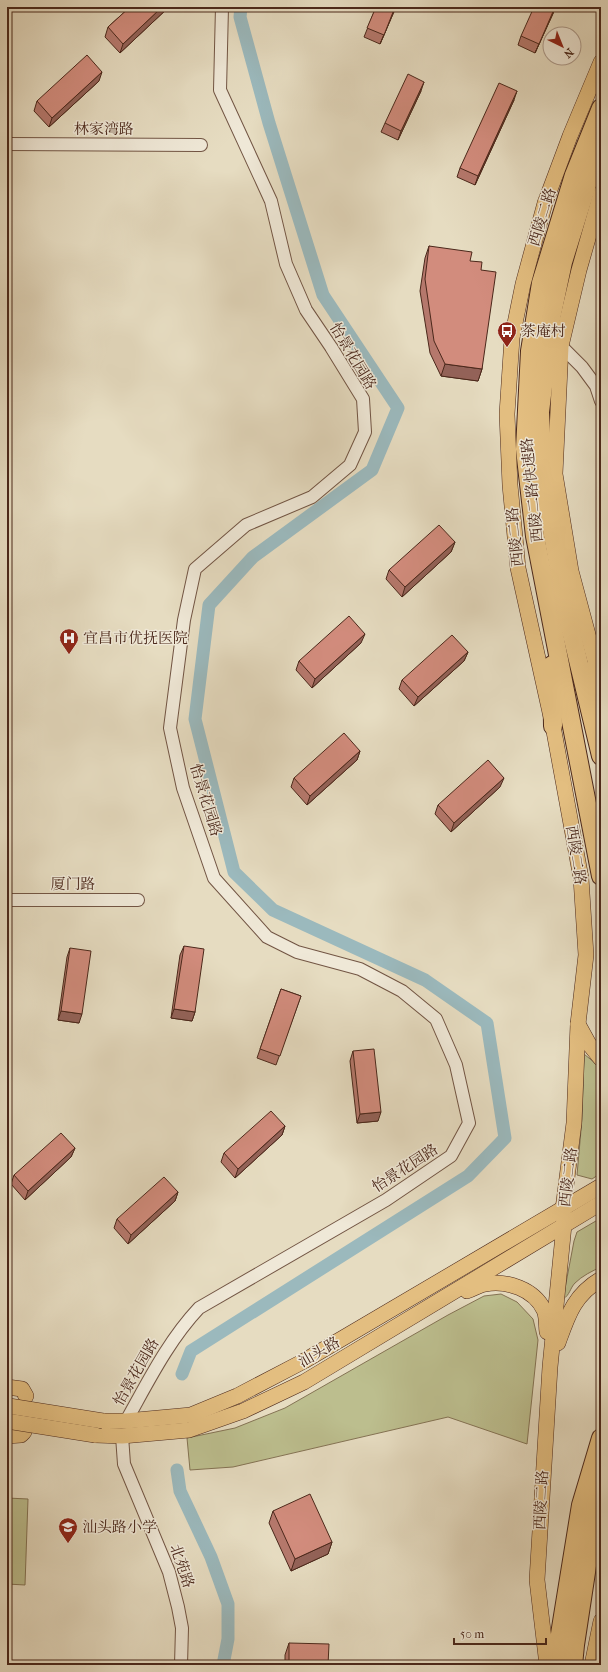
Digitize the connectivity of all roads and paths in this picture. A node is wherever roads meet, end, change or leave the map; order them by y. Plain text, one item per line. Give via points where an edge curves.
1 (222, 7) edge
2 (601, 62) edge
3 (601, 108) edge
4 (7, 144) edge
5 (201, 145) dead end
6 (601, 148) edge
7 (601, 193) edge
8 (561, 346) junction
9 (601, 401) edge
10 (540, 412) junction
11 (558, 613) junction
12 (601, 683) edge
13 (601, 698) edge
14 (552, 726) junction
15 (601, 756) edge
16 (601, 876) edge
17 (7, 900) edge
18 (138, 900) dead end
19 (578, 1024) junction
20 (601, 1059) edge
21 (601, 1186) edge
22 (601, 1203) edge
23 (563, 1209) junction
24 (564, 1225) junction
25 (601, 1279) edge
26 (440, 1301) junction
27 (550, 1367) junction
28 (7, 1386) edge
29 (26, 1396) dead end
30 (8, 1406) edge
31 (7, 1421) edge
32 (126, 1421) junction
33 (24, 1432) dead end
34 (7, 1436) edge
35 (122, 1436) junction
36 (601, 1438) edge
37 (601, 1470) edge
38 (601, 1542) edge
39 (601, 1621) edge
40 (181, 1665) edge
41 (547, 1665) edge
42 (555, 1665) edge
43 (574, 1665) edge
44 (585, 1665) edge
45 (592, 1665) edge

1 - 32 street, 怡景花园路 via 220,90 271,201 286,264 306,310 363,399 365,432 350,465 312,497 246,525 195,569 184,620 170,728 183,788 214,878 267,937 297,952 360,969 402,991 436,1019 456,1065 469,1123 452,1156 386,1200 200,1308 168,1348
2 - 14 main road, 西陵二路 via 545,203 523,284 512,346 507,414 510,485 518,568
3 - 11 highway, 西陵二路快速路 via 574,175 542,283 530,351 525,449 535,536
4 - 5 street, 林家湾路
6 - 10 highway, 西陵二路快速路 via 591,172 564,262 551,319
7 - 8 main road
8 - 9 street via 596,386
8 - 10 highway
8 - 12 main road via 555,474 571,571
10 - 11 highway, 西陵二路快速路 via 543,477
11 - 13 highway
11 - 14 highway
11 - 15 highway, 西陵二路快速路
11 - 16 highway, 西陵二路快速路
14 - 19 main road, 西陵二路 via 581,878 586,955
17 - 18 street, 厦门路
19 - 20 main road
19 - 23 main road, 西陵二路 via 574,1123
21 - 23 main road, 汕头路
22 - 24 main road, 汕头路
23 - 24 main road, 西陵二路
23 - 32 main road, 汕头路 via 304,1361 237,1396 191,1415
24 - 26 main road, 汕头路
24 - 27 main road, 西陵二路
25 - 27 main road via 578,1297 568,1315
26 - 27 main road via 485,1284 506,1283 522,1288 545,1311
26 - 35 main road, 汕头路 via 304,1382 243,1411 189,1430
27 - 41 main road, 西陵二路 via 537,1580
28 - 29 main road via 22,1389
30 - 32 main road, 汕头路, bridge via 103,1421
31 - 35 main road, 汕头路, bridge via 95,1435
33 - 34 main road via 21,1435
35 - 40 street, 北苑路 via 124,1464 169,1572 182,1628
36 - 42 highway via 581,1504
37 - 43 highway
38 - 44 highway
39 - 45 main road

